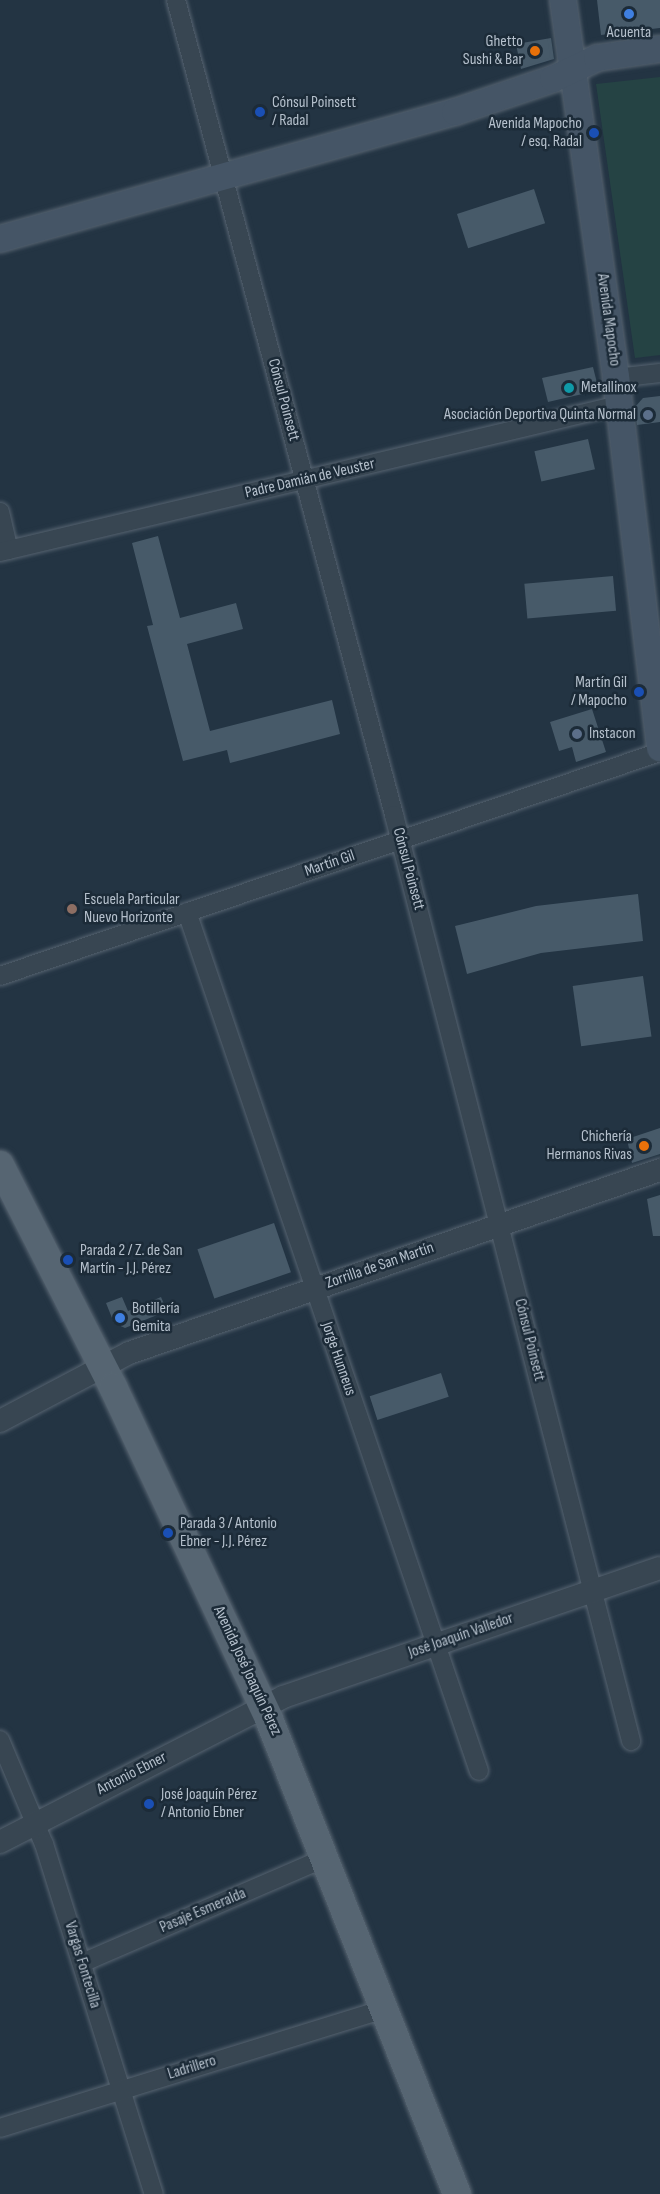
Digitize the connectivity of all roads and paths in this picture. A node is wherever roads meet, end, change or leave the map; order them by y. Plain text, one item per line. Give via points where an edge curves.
1 (176, 0) edge
2 (563, 0) edge
3 (660, 49) edge
4 (572, 71) junction
5 (223, 177) junction
6 (0, 239) edge
7 (660, 373) edge
8 (616, 378) junction
9 (619, 405) junction
10 (305, 480) junction
11 (0, 512) edge
12 (5, 551) edge
13 (658, 709) edge
14 (660, 750) edge
15 (400, 840) junction
16 (187, 912) junction
17 (0, 976) edge
18 (0, 1165) edge
19 (660, 1170) edge
20 (500, 1225) junction
21 (315, 1289) junction
22 (102, 1365) junction
23 (0, 1421) edge
24 (660, 1568) edge
25 (592, 1591) junction
26 (435, 1645) junction
27 (264, 1706) junction
28 (0, 1740) edge
29 (631, 1741) dead end
30 (479, 1771) dead end
31 (36, 1823) junction
32 (0, 1842) edge
33 (325, 1858) junction
34 (82, 1963) junction
35 (385, 2008) junction
36 (122, 2091) junction
37 (0, 2128) edge
38 (154, 2194) edge
39 (457, 2194) edge

1 - 5 street, Cónsul Poinsett
2 - 4 main road, Avenida Mapocho
3 - 4 main road via 606,56
4 - 5 main road via 455,112
4 - 8 main road, Avenida Mapocho
5 - 6 main road
5 - 10 street, Cónsul Poinsett
7 - 8 street
8 - 9 main road, Avenida Mapocho
9 - 10 street, Padre Damián de Veuster
9 - 13 main road, Avenida Mapocho
10 - 12 street, Padre Damián de Veuster
10 - 15 street, Cónsul Poinsett
11 - 12 street
13 - 14 main road, Avenida Mapocho
14 - 15 street, Martín Gil
15 - 16 street, Martín Gil
15 - 20 street, Cónsul Poinsett
16 - 17 street, Martín Gil
16 - 21 street, Jorge Hunneus
18 - 22 main road, Avenida José Joaquín Pérez
19 - 20 street, Zorrilla de San Martín
20 - 21 street, Zorrilla de San Martín
20 - 25 street, Cónsul Poinsett
21 - 22 street, Zorrilla de San Martín
21 - 26 street, Jorge Hunneus
22 - 23 street, Zorrilla de San Martín
22 - 27 main road, Avenida José Joaquín Pérez
24 - 25 street, José Joaquín Valledor
25 - 26 street, José Joaquín Valledor
25 - 29 street, Cónsul Poinsett
26 - 27 street, José Joaquín Valledor
26 - 30 street, Jorge Hunneus
27 - 31 street, Antonio Ebner
27 - 33 main road, Avenida José Joaquín Pérez
28 - 31 street, Vargas Fontecilla
31 - 32 street, Antonio Ebner
31 - 34 street, Vargas Fontecilla
33 - 34 street, Pasaje Esmeralda
33 - 35 main road, Avenida José Joaquín Pérez
34 - 36 street, Vargas Fontecilla
35 - 36 street, Ladrillero
35 - 39 main road, Avenida José Joaquín Pérez
36 - 37 street, Ladrillero
36 - 38 street, Vargas Fontecilla

